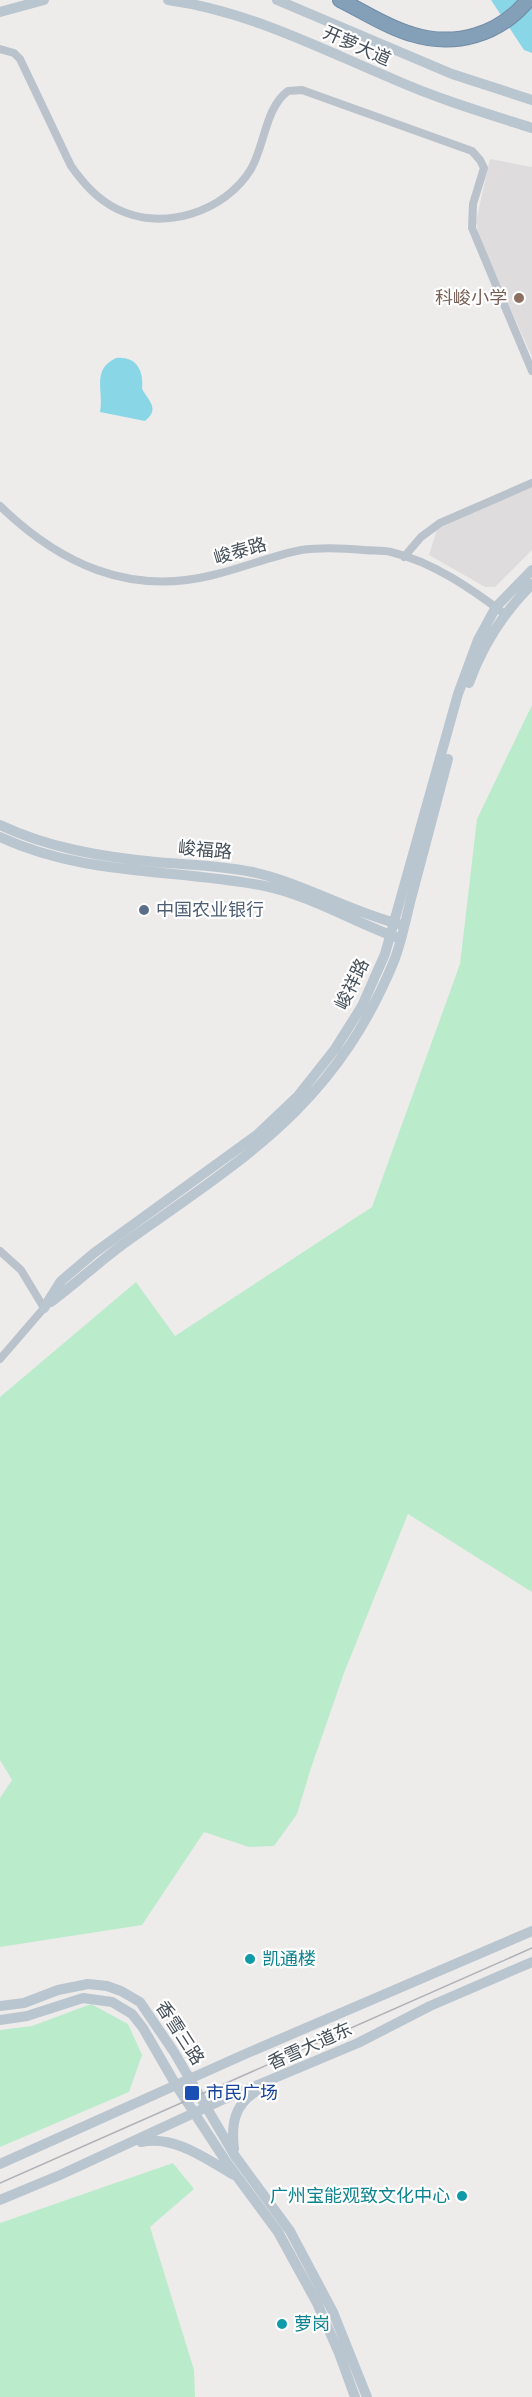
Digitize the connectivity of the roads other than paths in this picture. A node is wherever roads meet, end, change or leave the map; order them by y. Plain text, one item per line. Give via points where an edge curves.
1 (44, 0) edge
2 (168, 0) edge
3 (277, 0) edge
4 (340, 0) edge
5 (528, 0) edge
6 (0, 12) edge
7 (0, 49) edge
8 (532, 100) edge
9 (532, 128) edge
10 (532, 371) edge
11 (532, 483) edge
12 (0, 506) edge
13 (404, 557) junction
14 (532, 570) edge
15 (532, 584) edge
16 (496, 607) junction
17 (506, 615) junction
18 (0, 825) edge
19 (0, 837) edge
20 (399, 924) junction
21 (396, 937) junction
22 (0, 1251) edge
23 (44, 1308) junction
24 (0, 1359) edge
25 (532, 1931) edge
26 (532, 1962) edge
27 (532, 1968) edge
28 (495, 1976) junction
29 (0, 2006) edge
30 (0, 2020) edge
31 (278, 2078) junction
32 (190, 2079) junction
33 (176, 2085) junction
34 (206, 2108) junction
35 (195, 2113) junction
36 (118, 2148) junction
37 (235, 2156) junction
38 (0, 2163) edge
39 (237, 2177) junction
40 (0, 2199) edge
41 (355, 2397) edge
42 (367, 2397) edge

1 - 6 main road
2 - 9 main road, 开萝大道 via 268,25 450,103
3 - 8 main road, 开萝大道 via 452,74
4 - 5 highway via 412,35 450,40 486,33
7 - 10 street via 15,53 20,59 71,166 86,186 118,210 150,219 203,210 230,193 251,169 275,105 288,91 302,90 472,151 484,168 473,204 472,228
11 - 13 street via 440,523
12 - 13 street, 峻泰路 via 26,531 65,557 141,581 181,582 323,548 390,552
13 - 16 street, 峻泰路 via 443,574
14 - 16 main road, 峻祥路
15 - 17 main road, 峻祥路
16 - 17 street, 峻泰路
16 - 20 main road, 峻祥路 via 478,640 458,694
17 - 20 main road, 峻祥路 via 487,643 463,701
18 - 20 main road, 峻福路 via 83,852 254,872
19 - 21 main road, 峻福路 via 34,852 86,864 268,886
20 - 21 main road, 峻祥路
21 - 23 main road, 峻祥路 via 384,985 361,1030 333,1071 293,1116 231,1168 127,1241
22 - 23 street via 21,1270
23 - 24 street, 峻祥路
25 - 32 main road, 香雪大道东
26 - 28 main road, 香雪大道东
27 - 28 main road
28 - 31 main road, 香雪大道东
29 - 32 main road, 香雪三路 via 88,1984 121,1991 146,2009
30 - 33 main road, 香雪三路 via 27,2016 83,1998 112,2002 132,2014 143,2028
31 - 34 main road, 香雪大道东
31 - 37 main road via 238,2108 233,2125
32 - 33 main road, 香雪大道东
32 - 34 main road, 香雪三路
33 - 35 main road, 香雪三路
33 - 38 main road, 香雪大道东
34 - 35 main road, 香雪大道东
34 - 37 main road, 香雪三路
35 - 36 main road, 香雪大道东
35 - 39 main road, 香雪三路
36 - 39 main road via 158,2139 191,2151
36 - 40 main road, 香雪大道东
37 - 42 main road, 香雪三路 via 290,2231 312,2271
39 - 41 main road, 香雪三路 via 272,2223 300,2270

